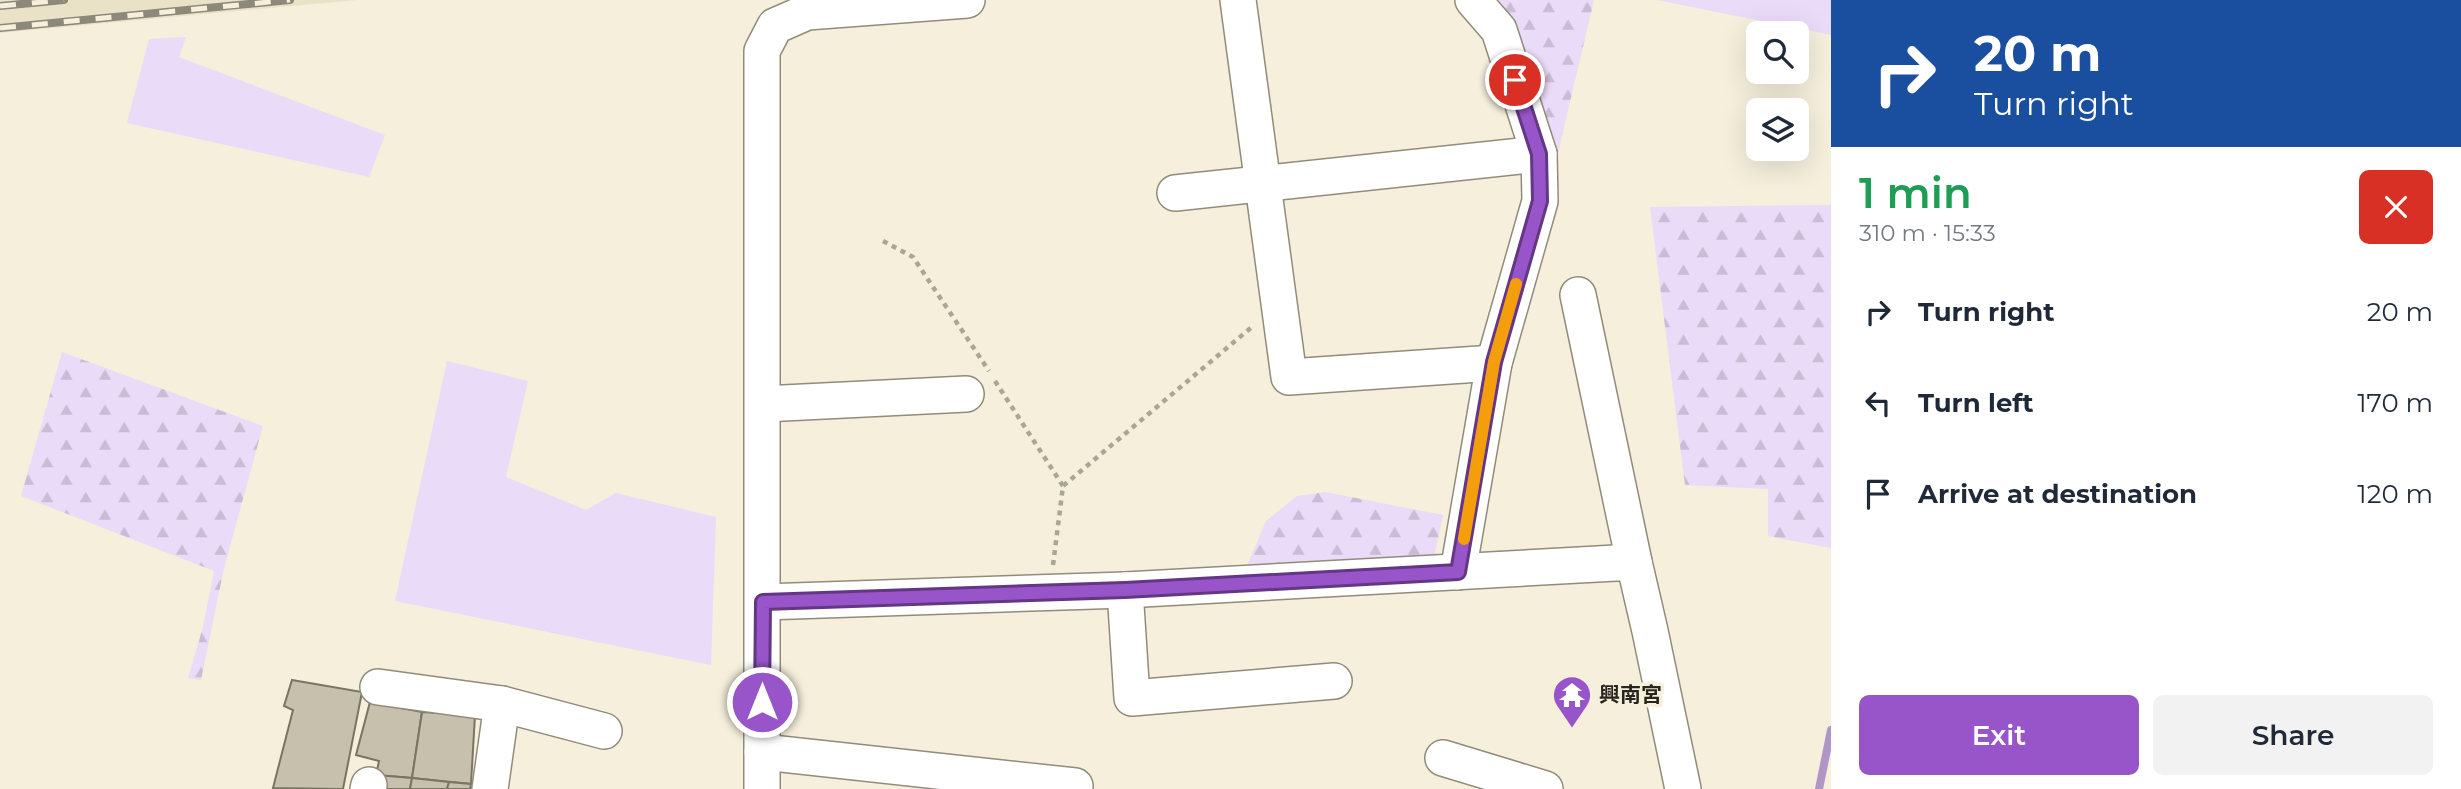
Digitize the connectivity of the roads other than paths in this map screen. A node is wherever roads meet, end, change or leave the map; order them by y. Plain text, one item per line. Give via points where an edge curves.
1 (967, 0) edge
2 (1238, 0) edge
3 (1473, 0) edge
4 (1539, 154) junction
5 (1262, 184) junction
6 (1175, 193) dead end
7 (1577, 295) dead end
8 (1494, 362) junction
9 (966, 394) dead end
10 (763, 404) junction
11 (1634, 562) junction
12 (1458, 572) junction
13 (1125, 590) junction
14 (763, 602) junction
15 (1334, 681) dead end
16 (378, 687) dead end
17 (502, 704) junction
18 (604, 731) dead end
19 (762, 752) junction
20 (1443, 758) dead end
21 (1075, 786) dead end
22 (490, 789) edge
23 (762, 789) edge
24 (1545, 789) edge
25 (1683, 789) edge

1 - 10 street via 807,12 775,26 762,51
2 - 5 street
3 - 4 street via 1499,30
4 - 5 street
4 - 8 street via 1540,201
5 - 6 street
5 - 8 street via 1289,377
7 - 11 street
8 - 12 street
9 - 10 street
10 - 14 street
11 - 12 street
11 - 25 street
12 - 13 street
13 - 14 street
13 - 15 street via 1132,698
14 - 19 street
16 - 17 street
17 - 18 street
17 - 22 street
19 - 21 street
19 - 23 street
20 - 24 street

